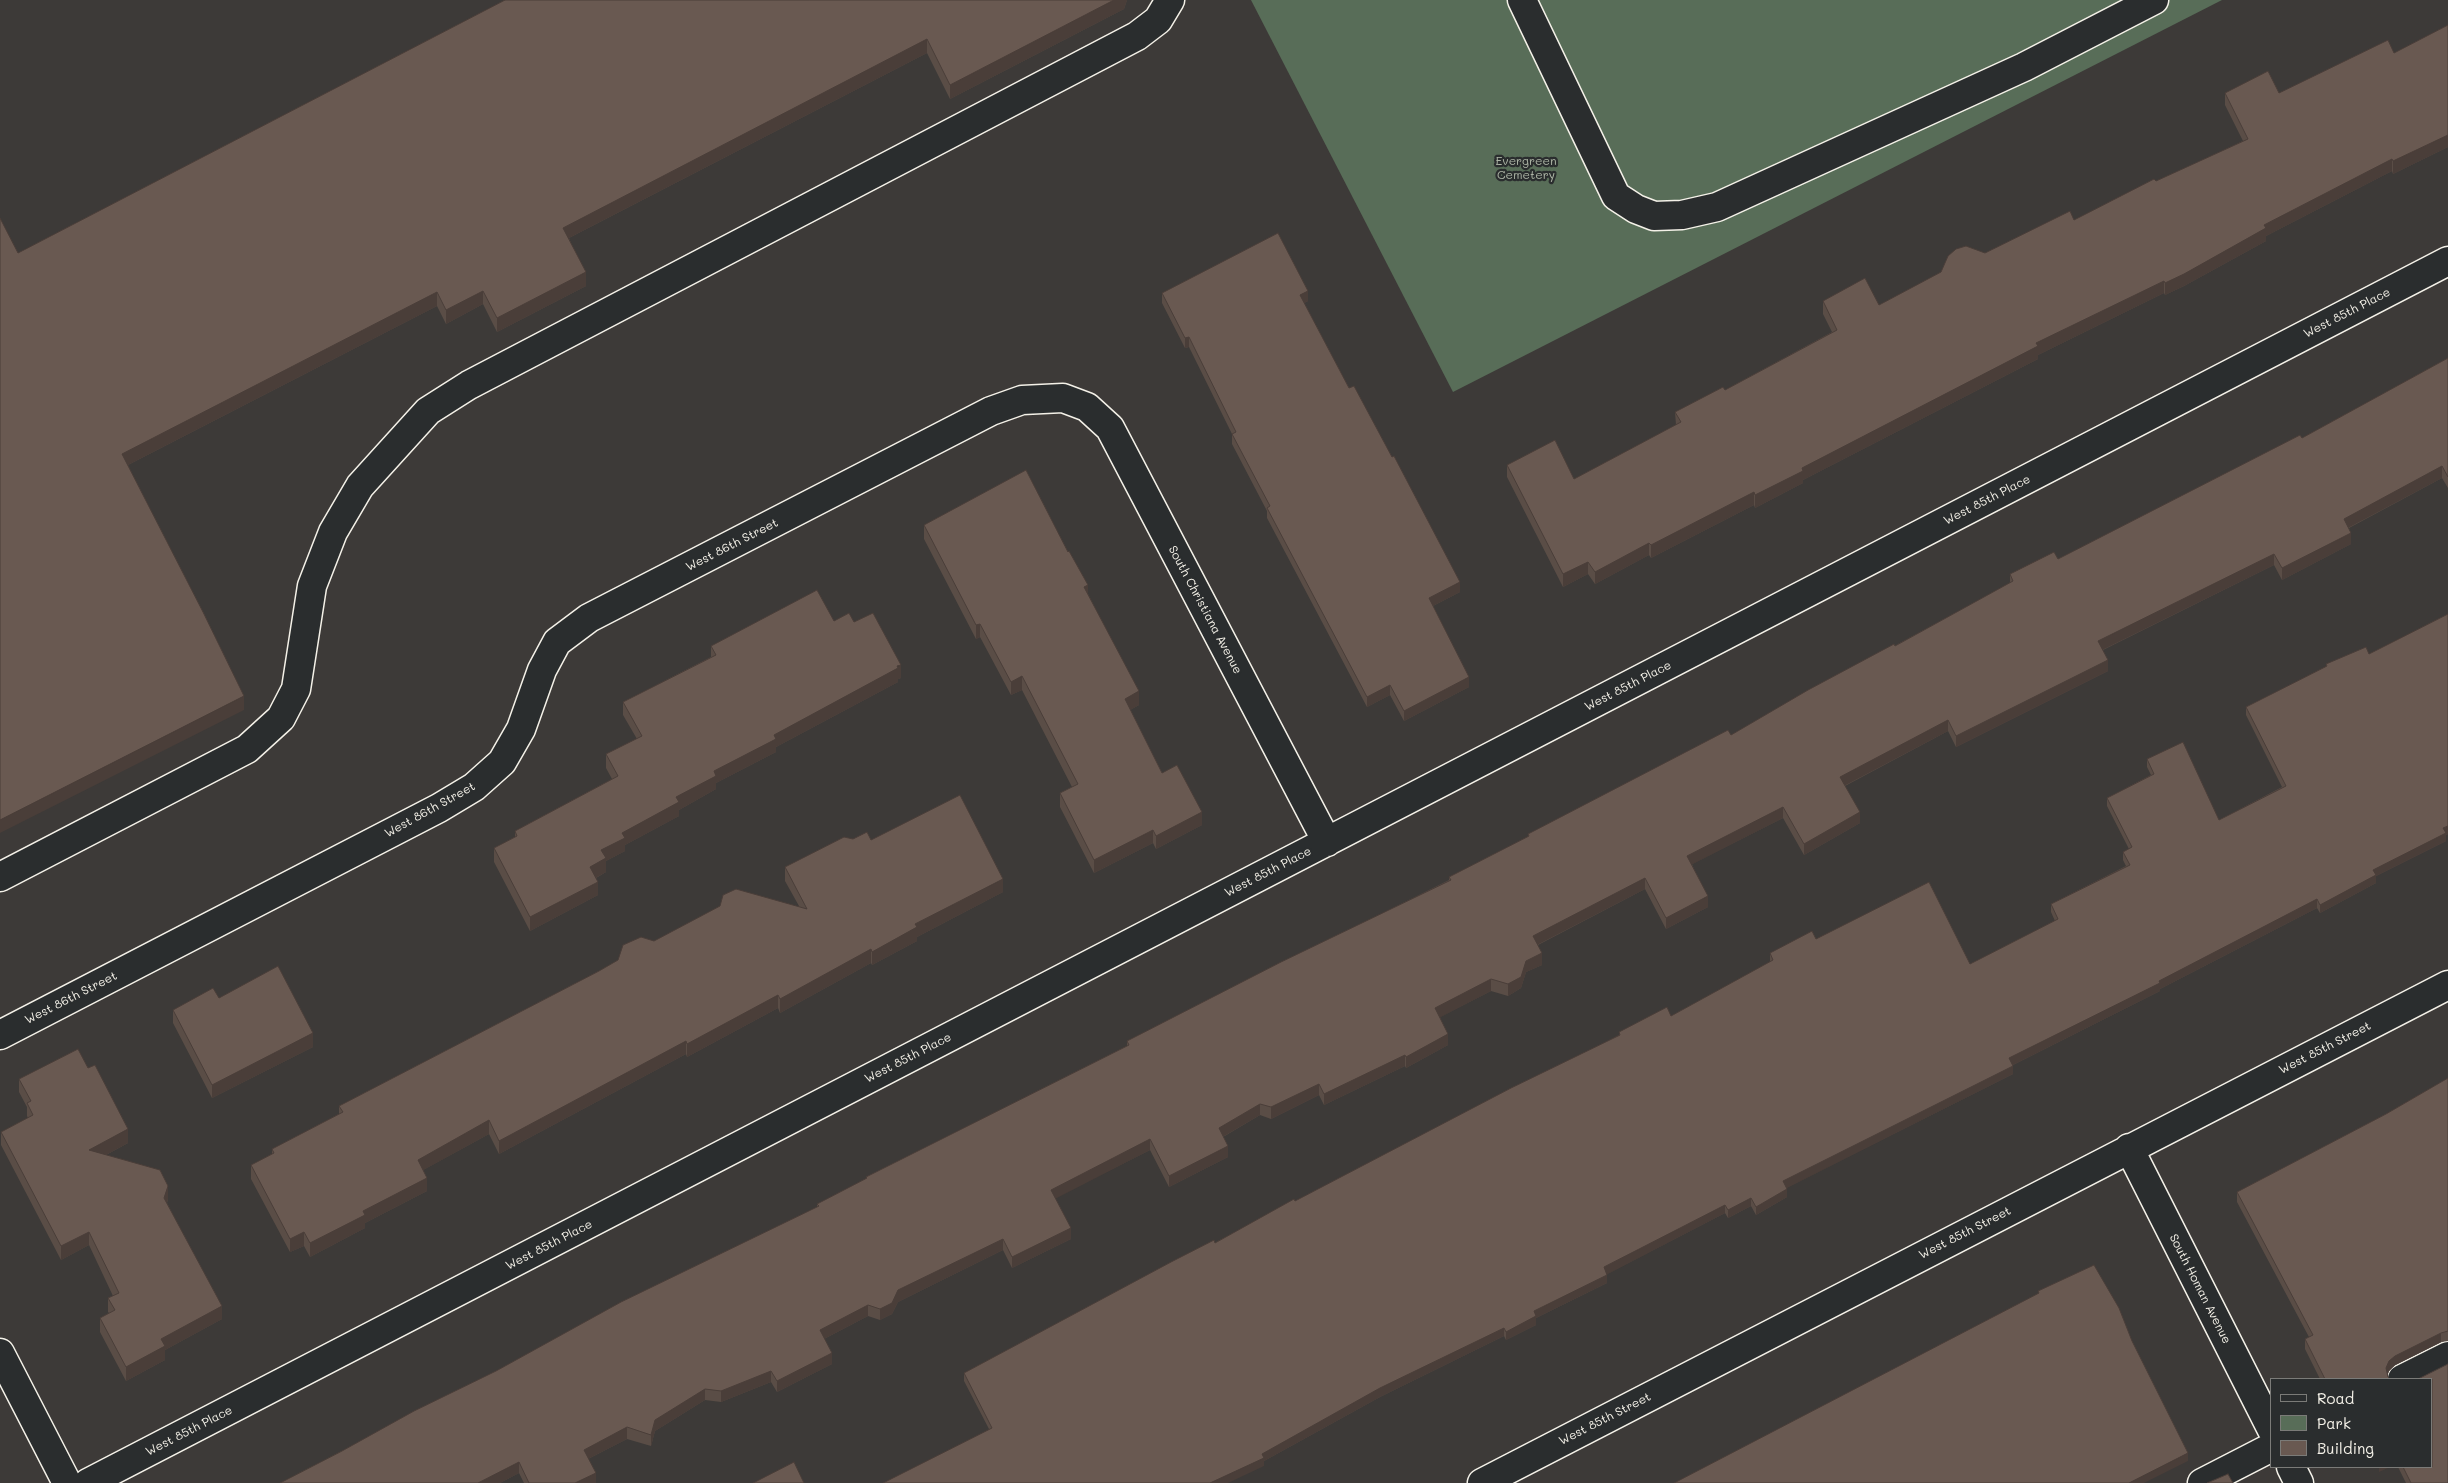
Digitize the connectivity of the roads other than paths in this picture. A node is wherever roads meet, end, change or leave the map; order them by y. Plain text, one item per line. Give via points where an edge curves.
1 (1170, 0) edge
2 (1522, 0) edge
3 (2154, 0) edge
4 (2448, 261) edge
5 (1063, 398) joint
6 (1327, 842) junction
7 (0, 877) edge
8 (2448, 985) edge
9 (0, 1036) edge
10 (2129, 1148) junction
11 (0, 1353) edge
12 (2448, 1356) edge
13 (2404, 1378) edge
14 (2270, 1426) edge
15 (2270, 1448) edge
16 (2292, 1468) edge
17 (67, 1483) edge
18 (88, 1483) edge
19 (1482, 1483) edge
20 (2202, 1483) edge
21 (2299, 1483) edge

1 - 7 street via 1158,20 1137,36 469,385 428,411 360,486 333,532 312,586 296,689 281,718 247,749
2 - 3 street via 1616,196 1636,209 1664,216 1717,207 2024,67
4 - 6 street, West 85th Place
5 - 6 street, South Christiana Avenue via 1087,407 1110,428
5 - 9 street, West 86th Street via 1022,400 991,411 589,618 557,642 542,670 521,729 502,762 474,787
6 - 18 street, West 85th Place
8 - 10 street, West 85th Street
10 - 14 street, South Homan Avenue
10 - 19 street, West 85th Street
11 - 17 street
12 - 13 street
15 - 20 street
16 - 21 street

